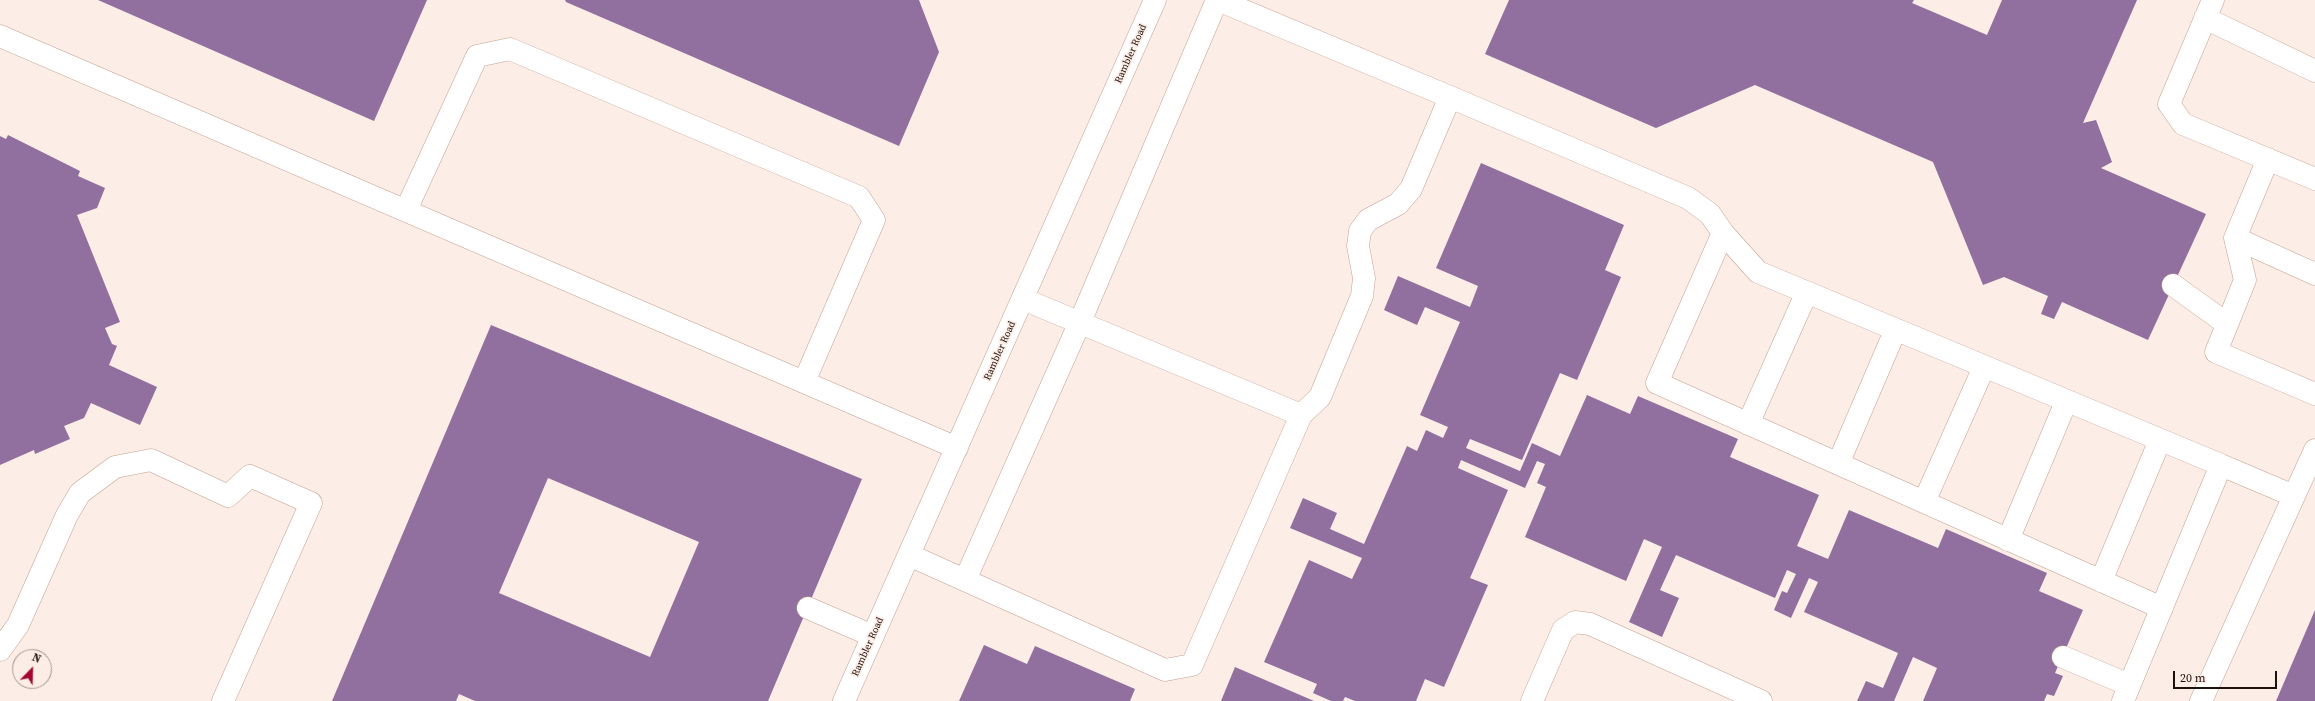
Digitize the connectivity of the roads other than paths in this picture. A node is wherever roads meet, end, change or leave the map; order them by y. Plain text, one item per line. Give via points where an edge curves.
1 (1155, 0) edge
2 (1217, 0) edge
3 (2209, 9) edge
4 (0, 36) edge
5 (2315, 71) edge
6 (1450, 97) junction
7 (2268, 159) junction
8 (2315, 179) edge
9 (406, 210) junction
10 (1723, 233) junction
11 (2235, 238) junction
12 (2315, 274) edge
13 (2173, 285) dead end
14 (1806, 294) junction
15 (1023, 299) junction
16 (1080, 322) junction
17 (2227, 324) junction
18 (1895, 331) junction
19 (1984, 367) junction
20 (804, 382) junction
21 (2315, 394) edge
22 (2066, 402) junction
23 (1301, 415) junction
24 (1748, 424) junction
25 (2160, 440) junction
26 (957, 448) junction
27 (2315, 450) edge
28 (1838, 464) junction
29 (2221, 465) junction
30 (2294, 496) junction
31 (1924, 502) junction
32 (2008, 540) junction
33 (909, 555) junction
34 (966, 580) junction
35 (2101, 581) junction
36 (808, 608) dead end
37 (2162, 608) junction
38 (873, 636) junction
39 (0, 650) edge
40 (2063, 657) dead end
41 (2126, 693) edge
42 (223, 701) edge
43 (844, 701) edge
44 (1532, 701) edge
45 (1761, 701) edge
46 (2201, 701) edge

1 - 15 street, Rambler Road
2 - 6 street
2 - 16 street
3 - 5 street
3 - 7 street via 2169,104 2183,124
4 - 9 street
6 - 10 street via 1688,198 1710,214
6 - 23 street via 1411,189 1398,204 1368,220 1360,231 1358,246 1364,278 1362,296 1320,397
7 - 8 street
7 - 11 street
9 - 20 street
9 - 20 street via 477,56 510,49 859,197 874,220
10 - 14 street via 1758,272
10 - 24 street via 1657,383
11 - 12 street
11 - 17 street via 2245,280
13 - 17 street
14 - 18 street
14 - 24 street
15 - 16 street
15 - 26 street, Rambler Road
16 - 23 street
16 - 34 street
17 - 21 street via 2216,352
18 - 19 street
18 - 28 street
19 - 22 street
19 - 31 street
20 - 26 street
22 - 25 street
22 - 32 street
23 - 34 street via 1192,665 1165,670
24 - 28 street
25 - 29 street
25 - 35 street
26 - 33 street, Rambler Road
27 - 30 street
28 - 31 street
29 - 30 street
29 - 37 street
30 - 46 street
31 - 32 street
32 - 35 street
33 - 34 street
33 - 38 street, Rambler Road
35 - 37 street
36 - 38 street
37 - 41 street
38 - 43 street, Rambler Road
39 - 42 street via 18,625 67,515 80,493 115,467 152,460 228,496 250,476 311,503
40 - 41 street
44 - 45 street via 1563,630 1575,622 1590,624

